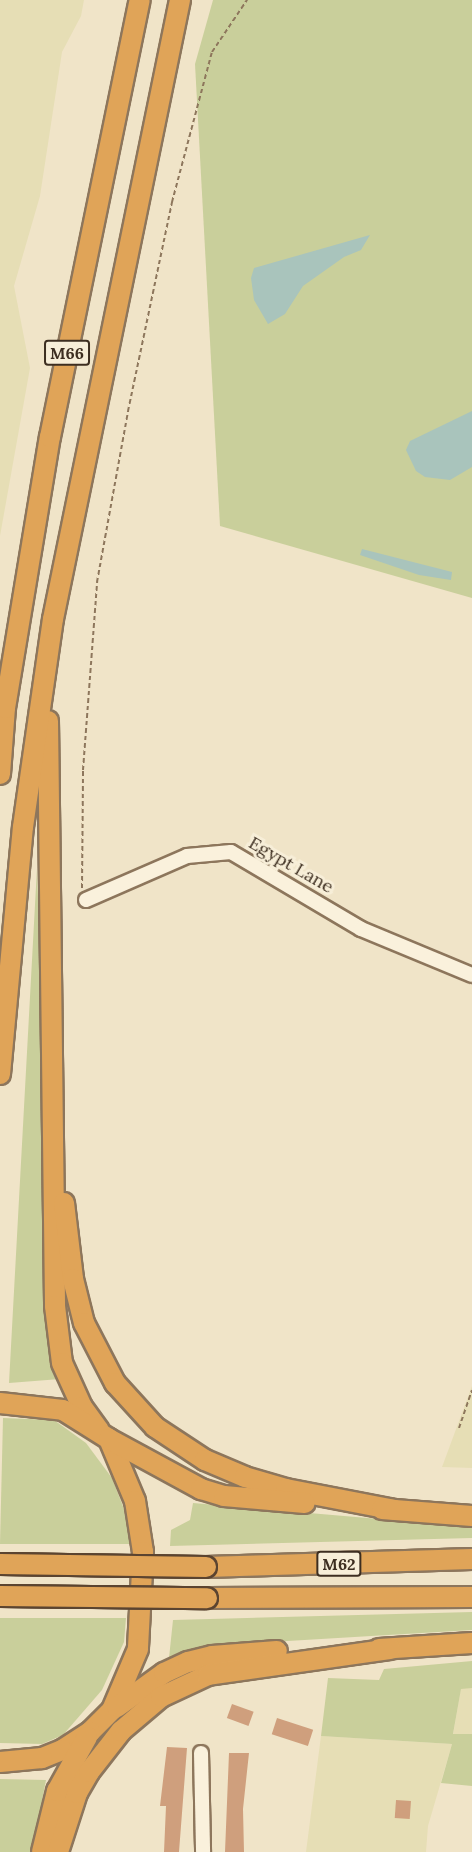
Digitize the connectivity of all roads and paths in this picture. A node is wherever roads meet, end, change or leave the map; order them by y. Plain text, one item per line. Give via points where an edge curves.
1 (140, 0) edge
2 (180, 0) edge
3 (247, 0) edge
4 (53, 619) junction
5 (2, 717) edge
6 (0, 774) edge
7 (86, 900) joint
8 (472, 975) edge
9 (0, 1074) edge
10 (50, 1087) junction
11 (472, 1390) edge
12 (0, 1403) edge
13 (459, 1428) dead end
14 (104, 1434) junction
15 (395, 1510) junction
16 (472, 1515) edge
17 (472, 1559) edge
18 (0, 1564) edge
19 (0, 1596) edge
20 (472, 1597) edge
21 (472, 1643) edge
22 (390, 1649) junction
23 (112, 1710) junction
24 (90, 1732) junction
25 (201, 1753) dead end
26 (6, 1762) edge
27 (42, 1852) edge
28 (58, 1852) edge
29 (203, 1852) edge

1 - 5 highway, M66 via 50,437
2 - 4 highway, M66
3 - 7 path via 212,52 172,202 101,559 83,770 81,884
4 - 9 highway, M66 via 23,827
4 - 10 highway via 48,704
5 - 6 highway, M66
7 - 8 street, Egypt Lane via 187,856 231,852 361,929
10 - 14 highway via 58,1344 70,1384
10 - 15 highway via 73,1279 84,1323 98,1356 127,1398 155,1427 205,1460 286,1489
11 - 13 path
12 - 14 highway via 63,1410
14 - 15 highway via 182,1480 224,1496
14 - 23 highway via 135,1501 143,1552 138,1649
15 - 16 highway
17 - 18 highway, M62, bridge via 207,1567
19 - 20 highway, M62, bridge
21 - 22 highway
22 - 23 highway via 212,1656 164,1673
22 - 28 highway via 208,1675 161,1697 121,1731 89,1772 77,1793
23 - 24 highway
24 - 26 highway via 42,1758
24 - 27 highway via 57,1791
25 - 29 street

